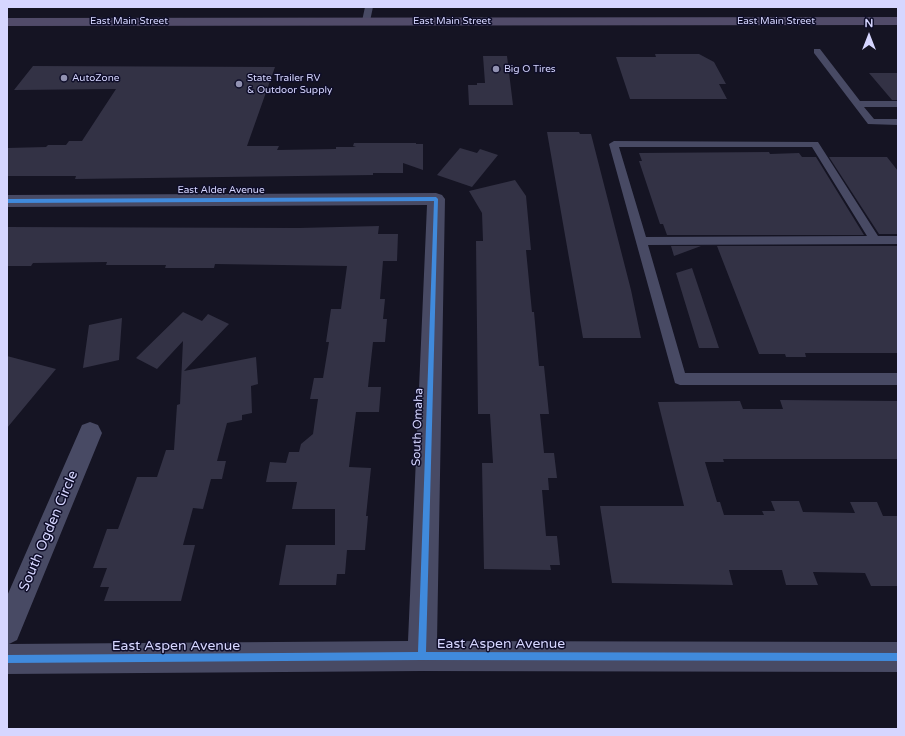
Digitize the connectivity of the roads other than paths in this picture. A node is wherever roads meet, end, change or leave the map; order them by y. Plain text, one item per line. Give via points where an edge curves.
1 (369, 7) edge
2 (898, 20) edge
3 (366, 21) junction
4 (7, 22) edge
5 (818, 51) dead end
6 (898, 104) edge
7 (862, 110) junction
8 (898, 110) edge
9 (898, 116) edge
10 (898, 122) edge
11 (436, 199) joint
12 (7, 201) edge
13 (875, 240) junction
14 (898, 240) edge
15 (641, 241) junction
16 (898, 379) edge
17 (90, 433) dead end
18 (7, 630) edge
19 (422, 656) junction
20 (898, 657) edge
21 (7, 659) edge

1 - 3 lane
2 - 3 main road, East Main Street
3 - 4 main road, East Main Street
5 - 7 lane
6 - 7 lane
7 - 8 lane
7 - 9 lane
7 - 10 lane via 872,122
11 - 12 street, East Alder Avenue
11 - 19 street, South Omaha
13 - 14 lane
13 - 15 lane
13 - 15 lane via 815,144 614,144
15 - 16 lane via 680,379
17 - 18 street, South Ogden Circle
19 - 20 street, East Aspen Avenue
19 - 21 street, East Aspen Avenue

